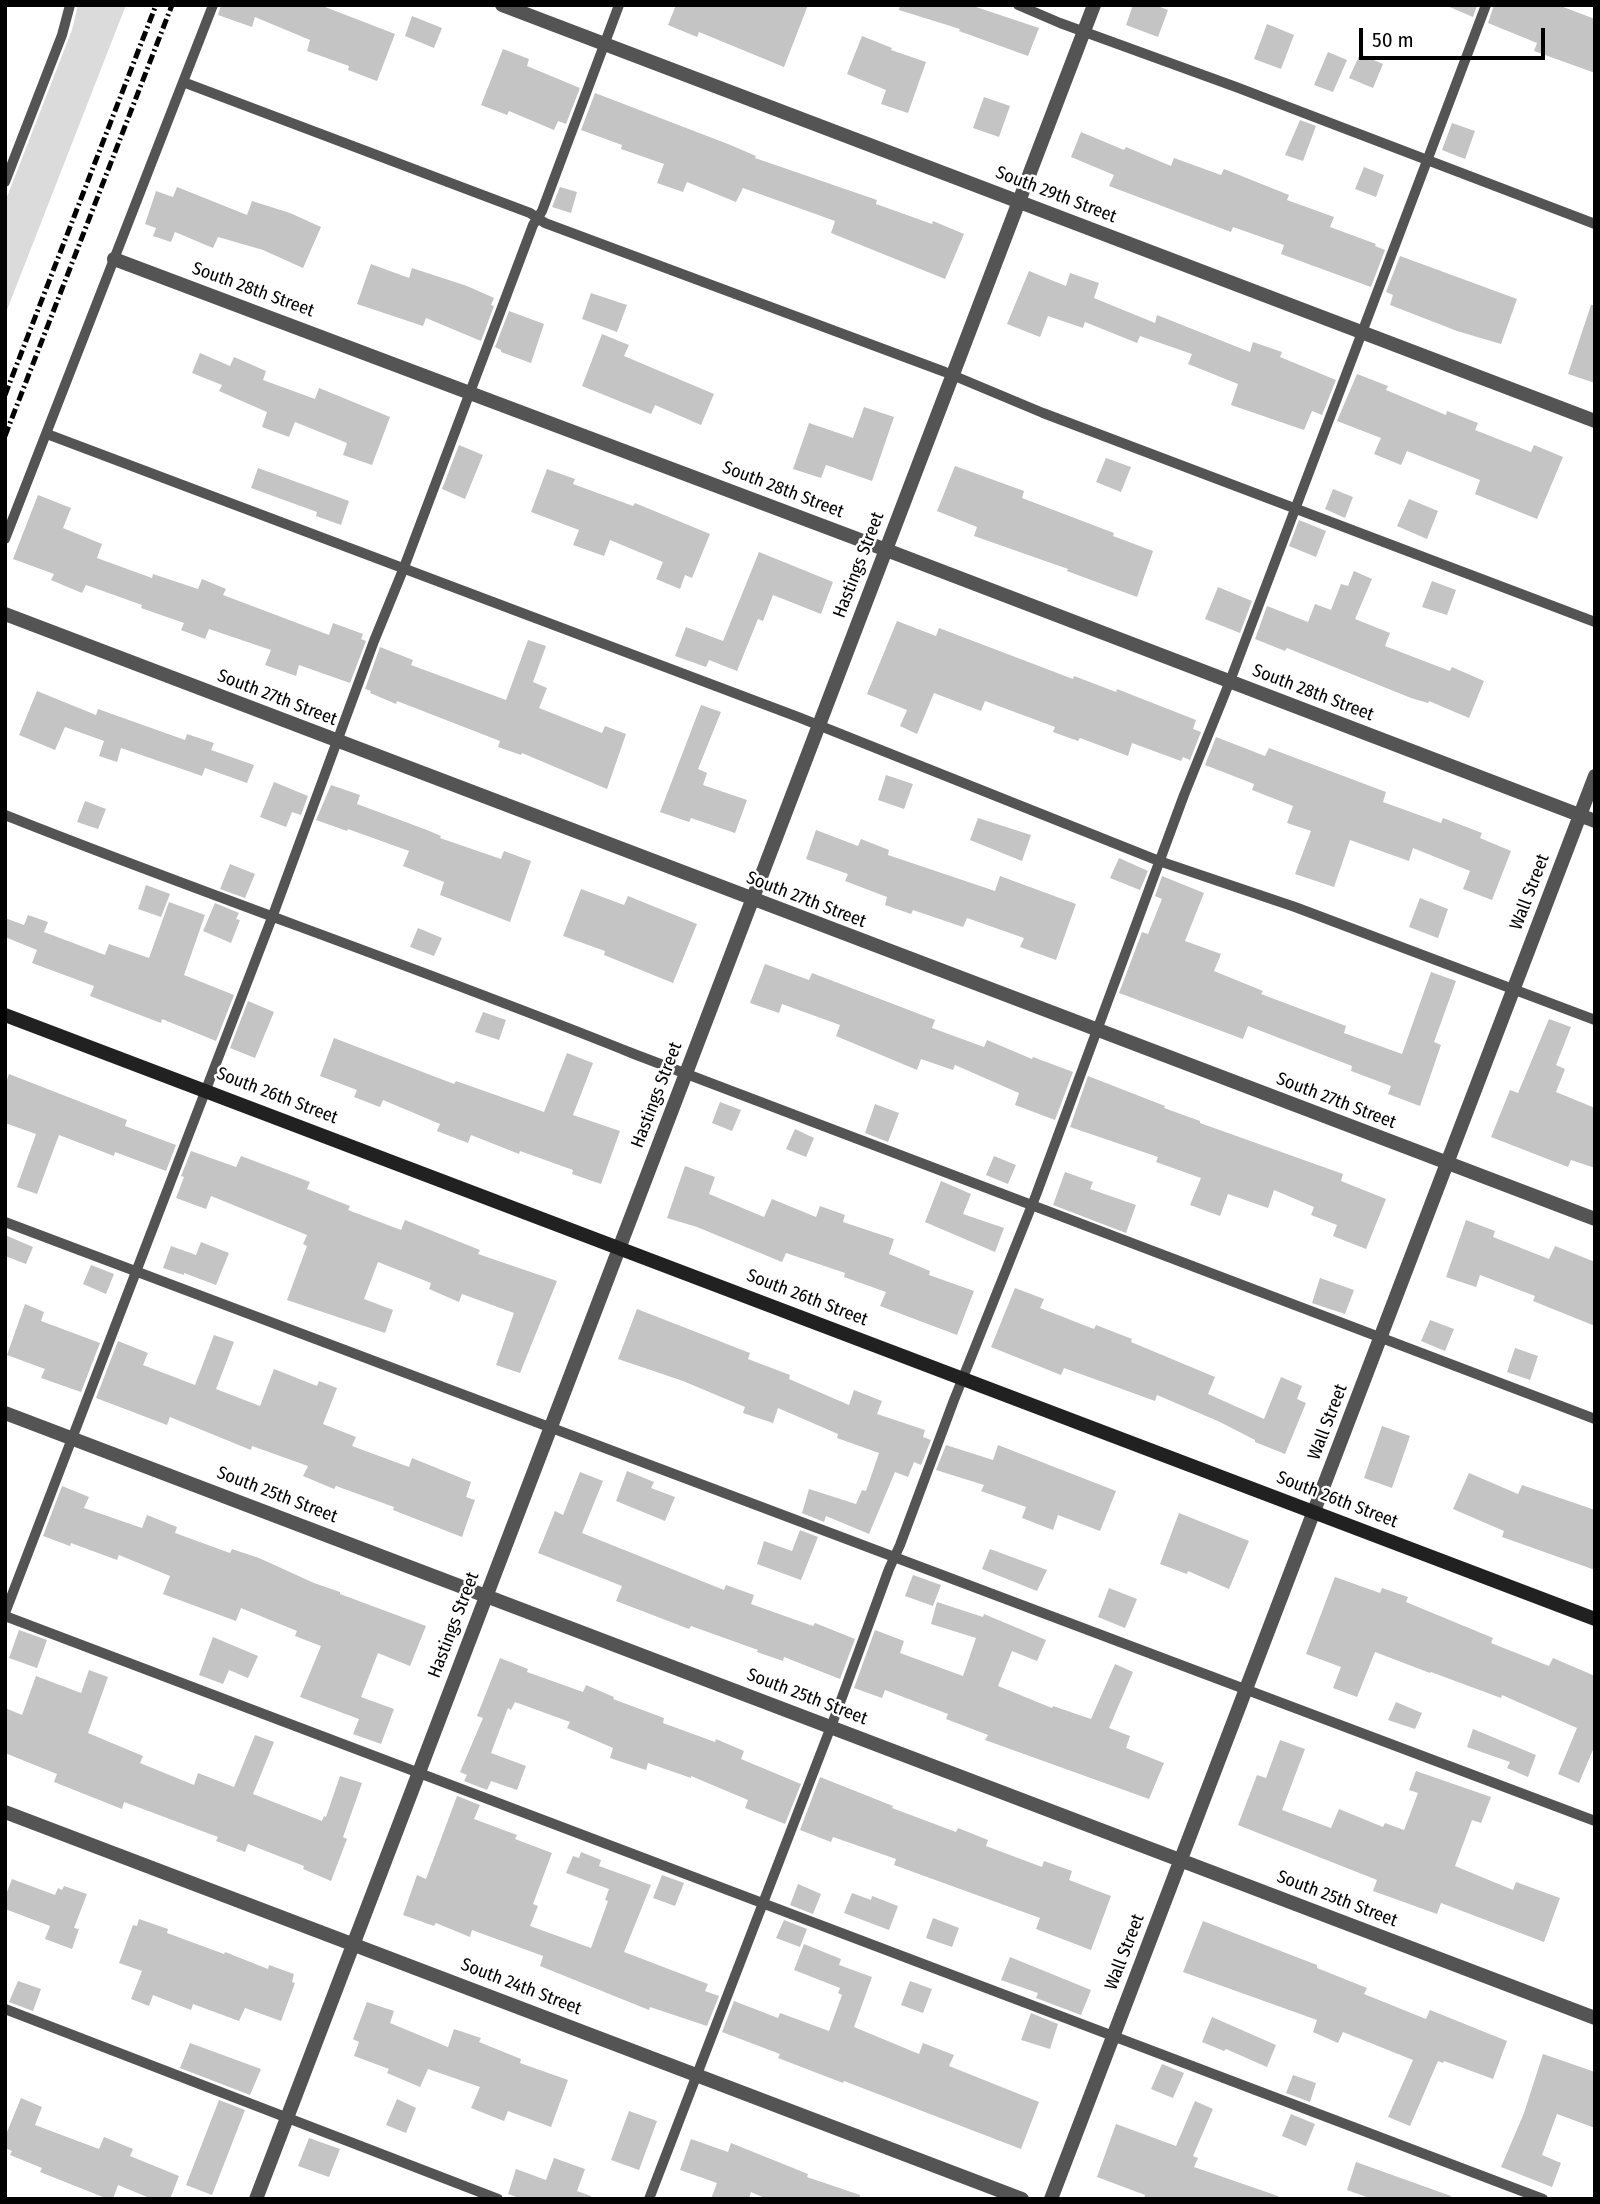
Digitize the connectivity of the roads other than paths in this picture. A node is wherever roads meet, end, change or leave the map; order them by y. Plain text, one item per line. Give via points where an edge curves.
1 (70, 5) edge
2 (213, 5) edge
3 (502, 5) edge
4 (619, 5) edge
5 (1018, 5) edge
6 (1094, 5) edge
7 (1486, 5) edge
8 (1084, 31) junction
9 (604, 43) junction
10 (183, 82) junction
11 (1426, 160) junction
12 (5, 182) edge
13 (1019, 201) junction
14 (538, 218) junction
15 (1595, 224) edge
16 (114, 259) junction
17 (1361, 333) junction
18 (952, 376) junction
19 (470, 392) junction
20 (1595, 421) edge
21 (47, 435) junction
22 (1294, 508) junction
23 (5, 539) edge
24 (886, 551) junction
25 (403, 570) junction
26 (5, 614) edge
27 (1595, 622) edge
28 (1230, 681) junction
29 (818, 725) junction
30 (338, 742) junction
31 (1595, 776) edge
32 (5, 815) edge
33 (1580, 815) junction
34 (1595, 821) edge
35 (1159, 861) junction
36 (752, 899) junction
37 (273, 915) junction
38 (1514, 990) junction
39 (5, 1014) edge
40 (1595, 1020) edge
41 (1096, 1030) junction
42 (686, 1074) junction
43 (206, 1090) junction
44 (1447, 1163) junction
45 (1031, 1205) junction
46 (1595, 1219) edge
47 (5, 1222) edge
48 (619, 1247) junction
49 (136, 1271) junction
50 (1381, 1336) junction
51 (962, 1378) junction
52 (5, 1413) edge
53 (1595, 1419) edge
54 (550, 1427) junction
55 (74, 1439) junction
56 (1315, 1512) junction
57 (894, 1557) junction
58 (486, 1596) junction
59 (5, 1615) edge
60 (1595, 1619) edge
61 (1246, 1690) junction
62 (830, 1726) junction
63 (418, 1773) junction
64 (5, 1812) edge
65 (1595, 1822) edge
66 (1180, 1860) junction
67 (763, 1903) junction
68 (353, 1942) junction
69 (5, 2009) edge
70 (1595, 2018) edge
71 (1114, 2036) junction
72 (697, 2075) junction
73 (286, 2117) junction
74 (256, 2199) edge
75 (498, 2199) edge
76 (649, 2199) edge
77 (1022, 2199) edge
78 (1051, 2199) edge
79 (1543, 2199) edge

1 - 12 lane
2 - 10 lane
3 - 9 street, South 29th Street
4 - 9 lane
5 - 8 lane
6 - 8 street, Hastings Street
7 - 11 lane
8 - 11 lane
8 - 13 street, Hastings Street
9 - 13 street, South 29th Street
9 - 14 lane
10 - 14 lane
10 - 16 lane
11 - 15 lane
11 - 17 lane
13 - 17 street, South 29th Street
13 - 18 street, Hastings Street
14 - 18 lane
14 - 19 lane
16 - 19 street, South 28th Street
16 - 21 lane
17 - 20 street, South 29th Street
17 - 22 lane
18 - 22 lane
18 - 24 street, Hastings Street
19 - 24 street, South 28th Street
19 - 25 lane
21 - 23 lane
21 - 25 lane
22 - 27 lane
22 - 28 lane
24 - 28 street, South 28th Street
24 - 29 street, Hastings Street
25 - 29 lane
25 - 30 lane
26 - 30 street, South 27th Street
28 - 33 street, South 28th Street
28 - 35 lane
29 - 35 lane
29 - 36 street, Hastings Street
30 - 36 street, South 27th Street
30 - 37 lane
31 - 33 street, Wall Street
32 - 37 lane
33 - 34 street, South 28th Street
33 - 38 street, Wall Street
35 - 38 lane
35 - 41 lane
36 - 41 street, South 27th Street
36 - 42 street, Hastings Street
37 - 42 lane
37 - 43 lane
38 - 40 lane
38 - 44 street, Wall Street
39 - 43 street, South 26th Street
41 - 44 street, South 27th Street
41 - 45 lane
42 - 45 lane
42 - 48 street, Hastings Street
43 - 48 street, South 26th Street
43 - 49 lane
44 - 46 street, South 27th Street
44 - 50 street, Wall Street
45 - 50 lane
45 - 51 lane
47 - 49 lane
48 - 51 street, South 26th Street
48 - 54 street, Hastings Street
49 - 54 lane
49 - 55 lane
50 - 53 lane
50 - 56 street, Wall Street
51 - 56 street, South 26th Street
51 - 57 lane
52 - 55 street, South 25th Street
54 - 57 lane
54 - 58 street, Hastings Street
55 - 58 street, South 25th Street
55 - 59 lane
56 - 60 street, South 26th Street
56 - 61 street, Wall Street
57 - 61 lane
57 - 62 lane
58 - 62 street, South 25th Street
58 - 63 street, Hastings Street
59 - 63 lane
61 - 65 lane
61 - 66 street, Wall Street
62 - 66 street, South 25th Street
62 - 67 lane
63 - 67 lane
63 - 68 street, Hastings Street
64 - 68 street, South 24th Street
66 - 70 street, South 25th Street
66 - 71 street, Wall Street
67 - 71 lane
67 - 72 lane
68 - 72 street, South 24th Street
68 - 73 street, Hastings Street
69 - 73 lane
71 - 78 street, Wall Street
71 - 79 lane
72 - 76 lane
72 - 77 street, South 24th Street
73 - 74 street, Hastings Street
73 - 75 lane

